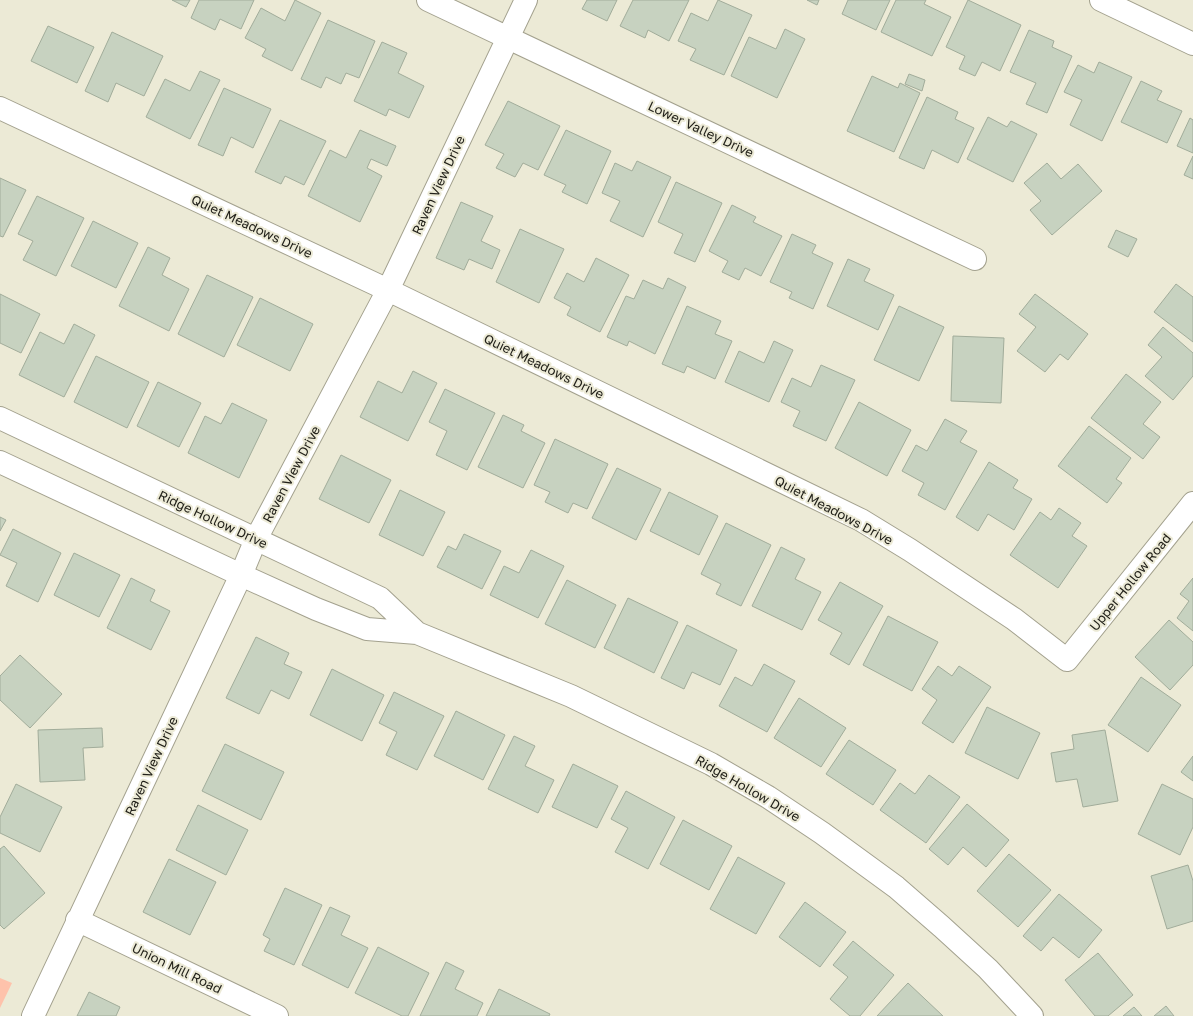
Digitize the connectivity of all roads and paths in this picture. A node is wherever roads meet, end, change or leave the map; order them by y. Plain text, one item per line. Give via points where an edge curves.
1 (428, 0) edge
2 (526, 0) edge
3 (1100, 0) edge
4 (508, 38) junction
5 (1193, 44) edge
6 (0, 108) edge
7 (975, 259) dead end
8 (388, 290) junction
9 (0, 418) edge
10 (0, 462) edge
11 (1193, 503) edge
12 (256, 539) junction
13 (241, 575) junction
14 (417, 633) junction
15 (1067, 660) joint
16 (77, 920) junction
17 (33, 1016) edge
18 (277, 1016) edge
19 (1032, 1016) edge

1 - 4 street, Lower Valley Drive
2 - 4 street, Raven View Drive
3 - 5 street
4 - 7 street, Lower Valley Drive
4 - 8 street, Raven View Drive
6 - 8 street, Quiet Meadows Drive
8 - 12 street, Raven View Drive
8 - 15 street, Quiet Meadows Drive via 860,520 1014,619
9 - 12 street, Ridge Hollow Drive
10 - 13 street, Ridge Hollow Drive
11 - 15 street, Upper Hollow Road
12 - 13 street, Raven View Drive
12 - 14 street, Ridge Hollow Drive via 380,598
13 - 14 street, Ridge Hollow Drive via 367,629
13 - 16 street, Raven View Drive
14 - 19 street, Ridge Hollow Drive via 571,696 711,764 768,797 822,832 896,887 988,969
16 - 17 street, Raven View Drive
16 - 18 street, Union Mill Road

